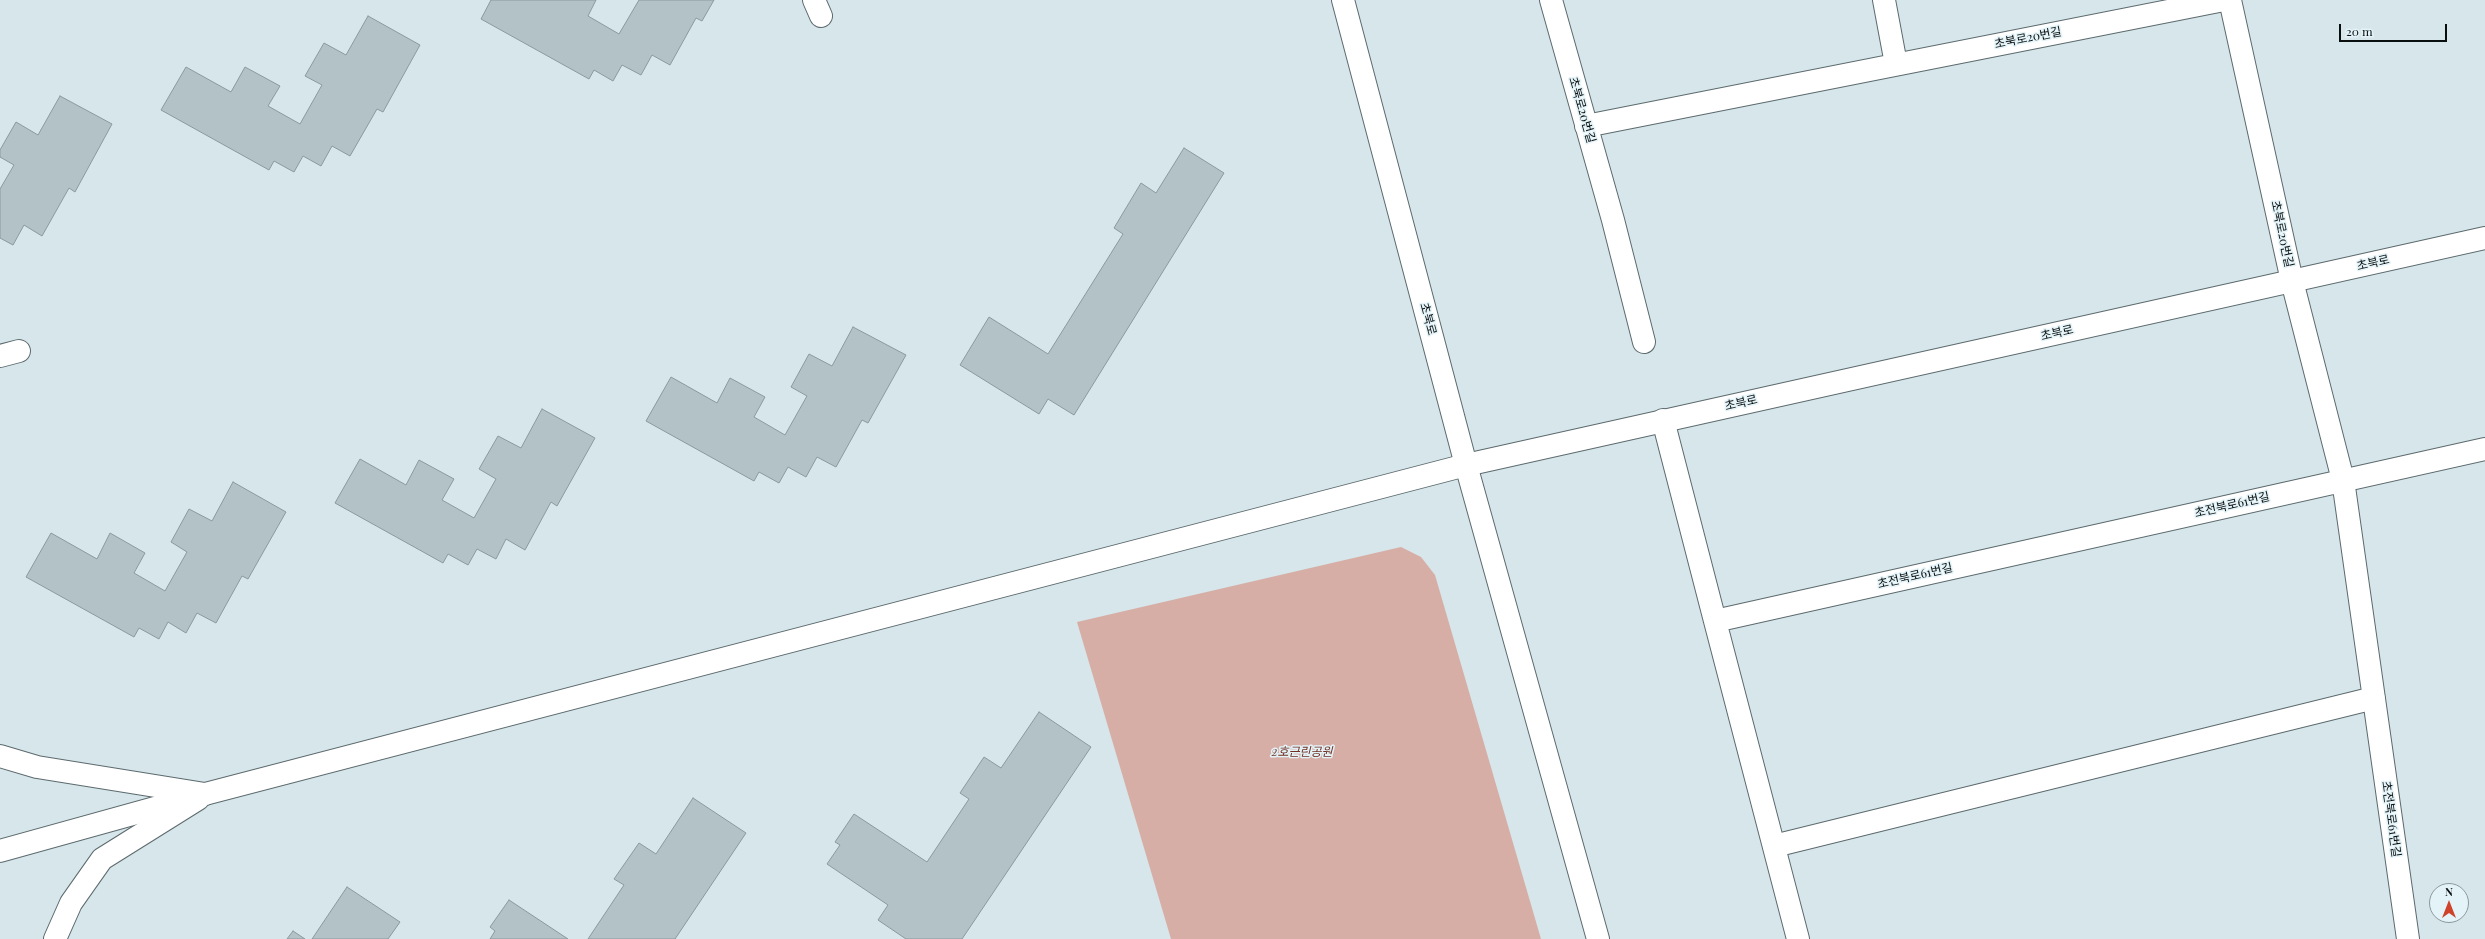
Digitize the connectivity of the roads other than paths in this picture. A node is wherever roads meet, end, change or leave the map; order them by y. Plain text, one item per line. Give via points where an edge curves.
1 (1343, 0) edge
2 (1551, 0) edge
3 (1884, 0) edge
4 (2224, 0) edge
5 (2230, 0) edge
6 (1896, 64) junction
7 (1586, 126) junction
8 (2485, 238) edge
9 (2292, 281) junction
10 (1644, 342) dead end
11 (1663, 420) junction
12 (2485, 449) edge
13 (1466, 465) junction
14 (2343, 480) junction
15 (1715, 621) junction
16 (2374, 698) junction
17 (0, 756) edge
18 (205, 794) junction
19 (1774, 846) junction
20 (0, 851) edge
21 (55, 939) edge
22 (1598, 939) edge
23 (1798, 939) edge
24 (2408, 939) edge

1 - 13 street, 초북로
2 - 7 street, 초북로20번길
3 - 6 street
4 - 6 street, 초북로20번길
5 - 9 street, 초북로20번길
6 - 7 street, 초북로20번길
7 - 10 street, 초북로20번길
8 - 9 street, 초북로
9 - 11 street, 초북로
9 - 14 street, 초전북로61번길
11 - 13 street, 초북로
11 - 15 street
12 - 14 street, 초전북로61번길
13 - 18 street
13 - 22 street
14 - 15 street, 초전북로61번길
14 - 16 street, 초전북로61번길
15 - 19 street
16 - 19 street
16 - 24 street, 초전북로61번길
17 - 18 street via 37,767
18 - 20 street
18 - 21 street via 102,859 72,903
19 - 23 street

